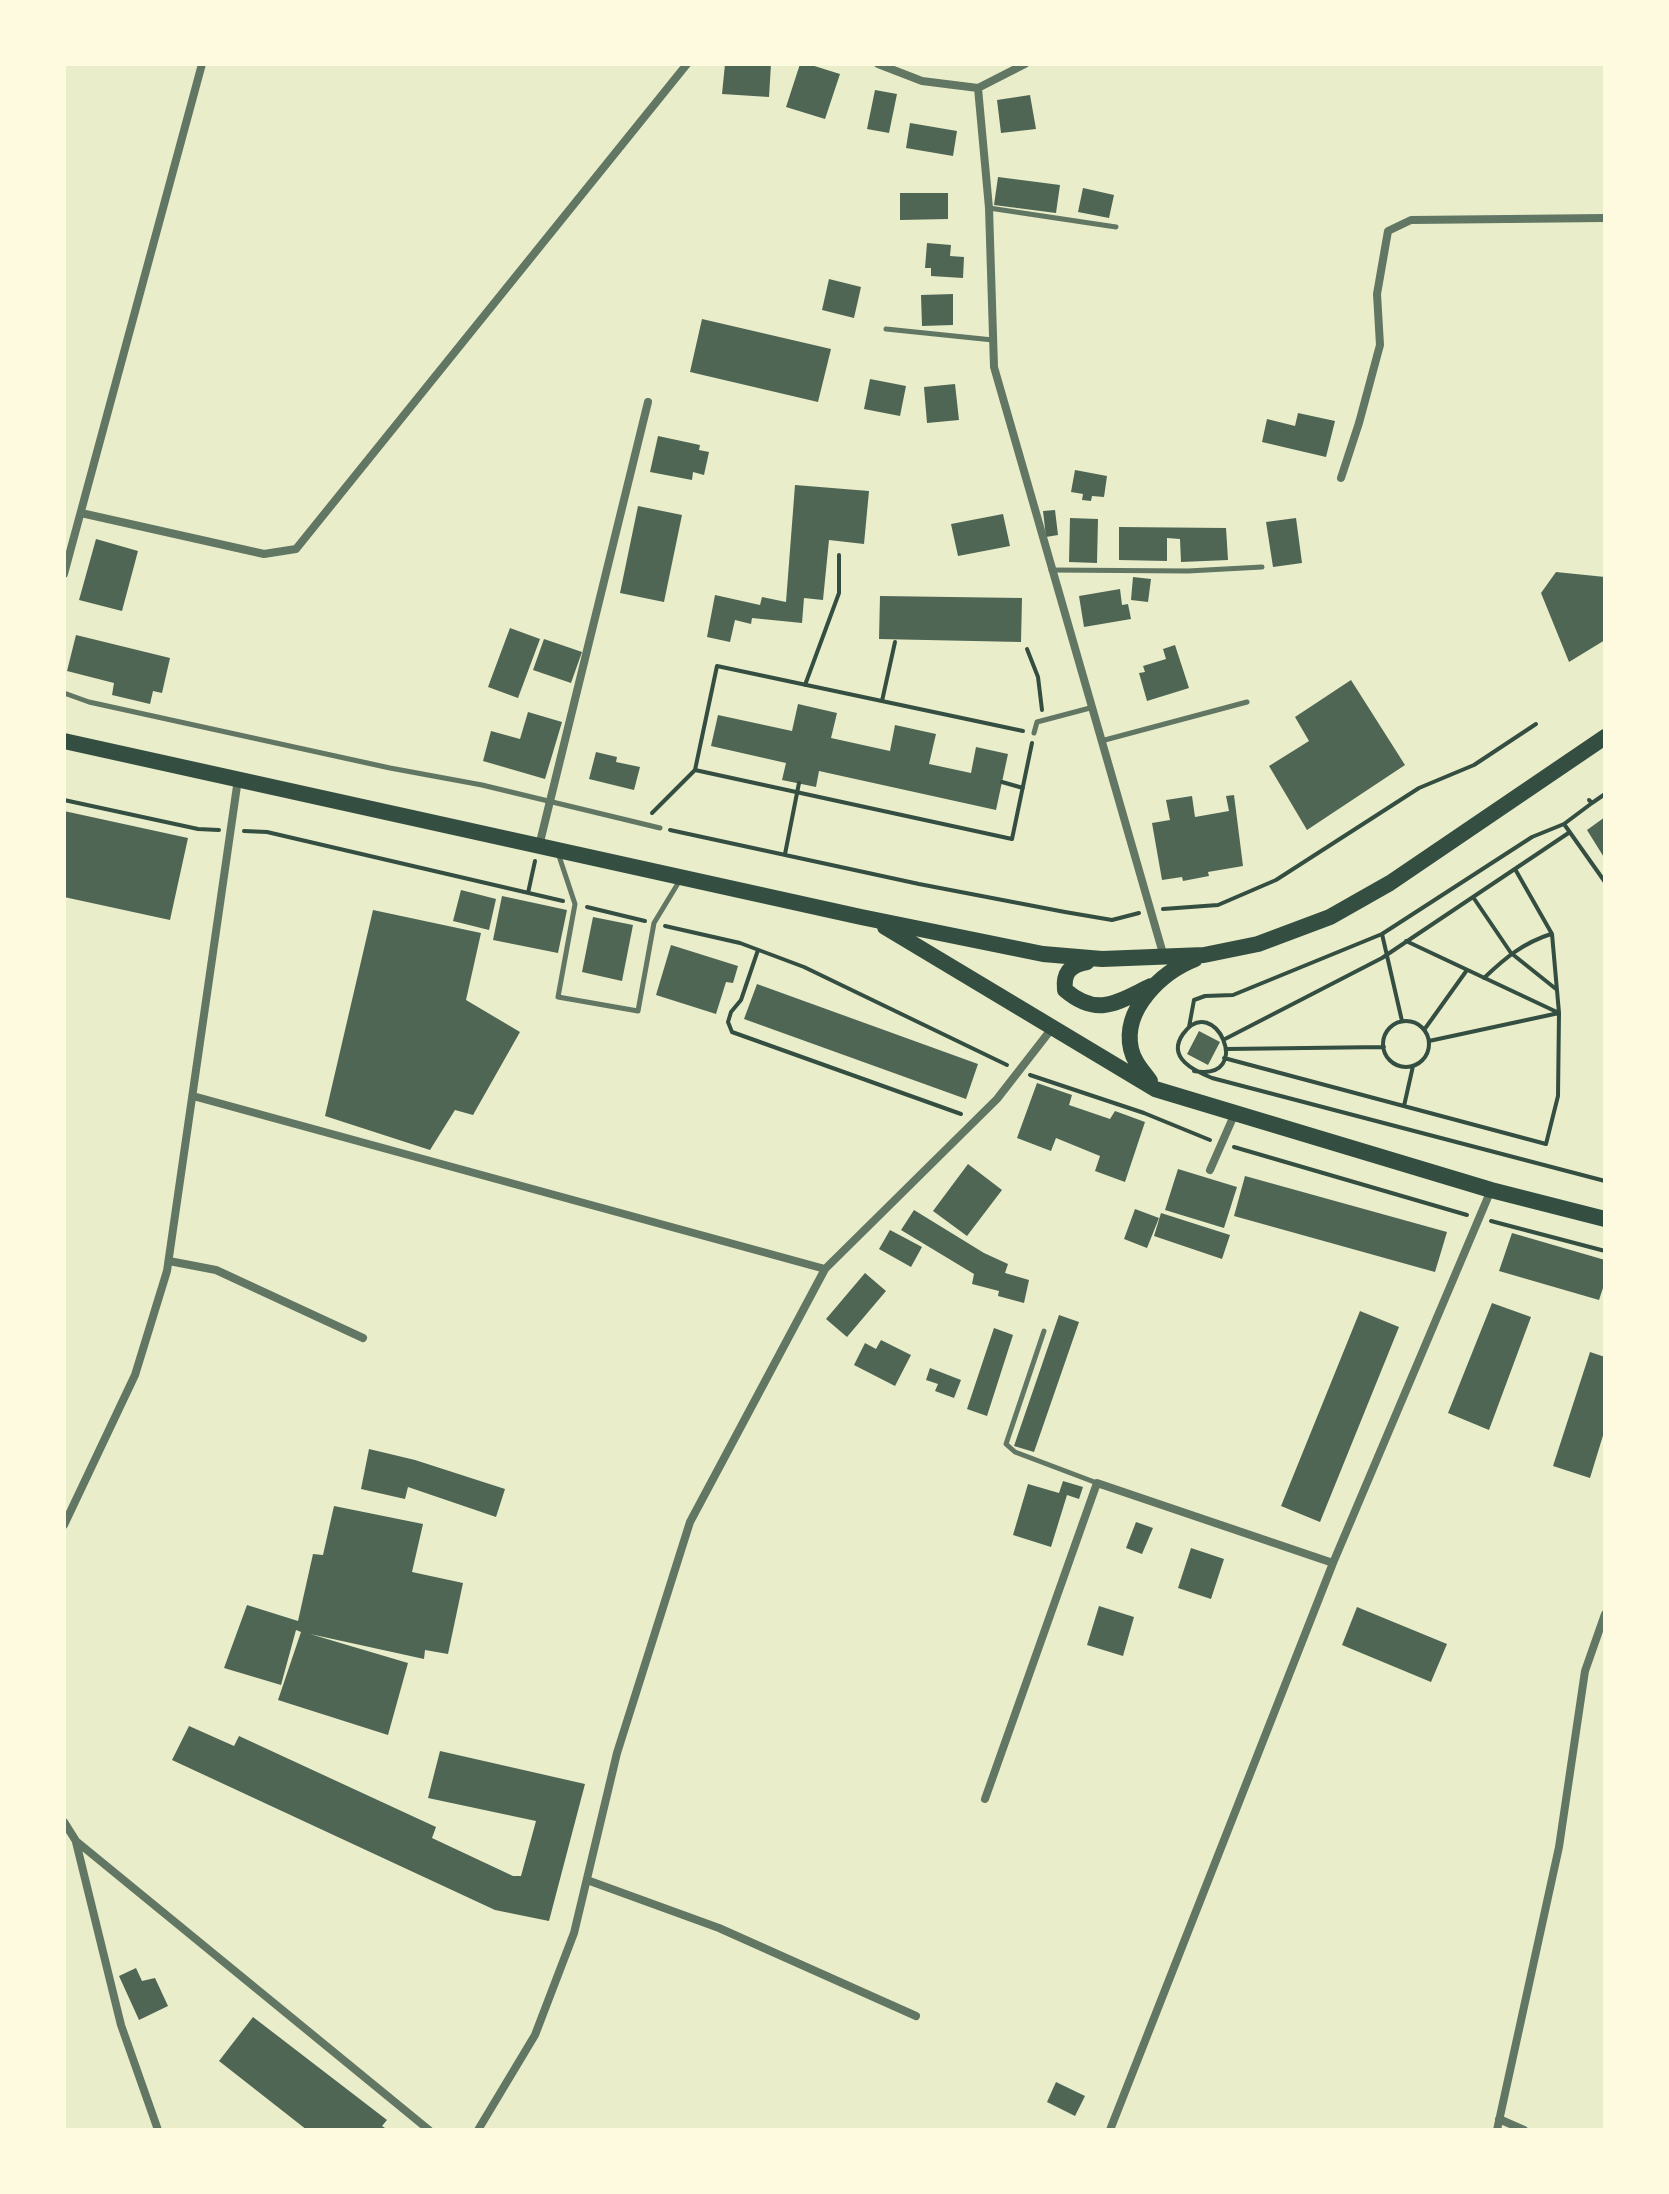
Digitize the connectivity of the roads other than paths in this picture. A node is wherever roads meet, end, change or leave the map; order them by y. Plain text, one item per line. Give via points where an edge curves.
1 (202, 64) edge
2 (687, 64) edge
3 (878, 64) edge
4 (1025, 64) edge
5 (978, 88) junction
6 (989, 208) junction
7 (1605, 218) edge
8 (1116, 227) dead end
9 (886, 329) dead end
10 (993, 340) junction
11 (648, 402) dead end
12 (1341, 478) dead end
13 (81, 513) junction
14 (1262, 567) dead end
15 (1051, 570) junction
16 (64, 574) edge
17 (64, 693) edge
18 (1247, 702) dead end
19 (1090, 708) junction
20 (1034, 733) road end
21 (1605, 737) edge
22 (64, 741) edge
23 (1100, 741) junction
24 (238, 778) junction
25 (551, 802) junction
26 (660, 828) road end
27 (539, 846) junction
28 (558, 851) junction
29 (681, 878) junction
30 (873, 920) junction
31 (1204, 955) junction
32 (1164, 958) junction
33 (1102, 959) junction
34 (1156, 984) junction
35 (1053, 1027) junction
36 (1155, 1089) junction
37 (193, 1096) junction
38 (1235, 1113) junction
39 (1210, 1170) dead end
40 (1491, 1190) junction
41 (1605, 1219) edge
42 (169, 1261) junction
43 (825, 1269) junction
44 (1044, 1331) dead end
45 (363, 1338) dead end
46 (1097, 1483) junction
47 (64, 1525) edge
48 (1333, 1563) junction
49 (1605, 1614) edge
50 (985, 1799) dead end
51 (64, 1822) edge
52 (76, 1841) junction
53 (587, 1880) junction
54 (916, 2016) dead end
55 (1499, 2119) junction
56 (158, 2130) edge
57 (429, 2130) edge
58 (478, 2130) edge
59 (1110, 2130) edge
60 (1497, 2130) edge
61 (1524, 2130) edge

1 - 13 street
2 - 13 street via 296,549 264,554
3 - 5 street via 922,81
4 - 5 street
5 - 6 street
6 - 8 lane
6 - 10 street
7 - 12 street via 1411,220 1388,231 1377,294 1380,345
9 - 10 lane
10 - 15 street via 994,367
11 - 25 street
13 - 16 street
14 - 15 lane
15 - 19 street
17 - 25 lane
18 - 23 lane
19 - 20 lane via 1037,722
19 - 23 street
21 - 31 main road via 1355,903 1273,939
22 - 24 main road
23 - 32 street
24 - 27 main road
24 - 37 street
25 - 26 lane
25 - 27 street
27 - 28 main road
28 - 29 main road
28 - 29 lane via 575,904 558,997 638,1011 654,923
29 - 30 main road
30 - 33 main road via 1043,954
30 - 35 main road
31 - 32 main road
31 - 34 main road
32 - 33 main road
33 - 34 main road via 1076,964 1064,980 1065,990 1085,1005 1107,1006
34 - 36 main road via 1138,1010 1130,1037 1136,1063
35 - 36 main road
35 - 43 street via 997,1099
36 - 38 main road
37 - 42 street
37 - 43 street
38 - 39 street
38 - 40 main road
40 - 41 main road
40 - 48 street
42 - 45 street via 216,1270
42 - 47 street via 135,1375
43 - 53 street via 690,1522 617,1753
44 - 46 lane via 1006,1444
46 - 48 street
46 - 50 street
48 - 59 street
49 - 55 street via 1585,1671 1559,1847
51 - 52 street
52 - 56 street via 121,2025
52 - 57 street
53 - 54 street via 719,1928
53 - 58 street via 574,1933 535,2035
55 - 60 street
55 - 61 street

